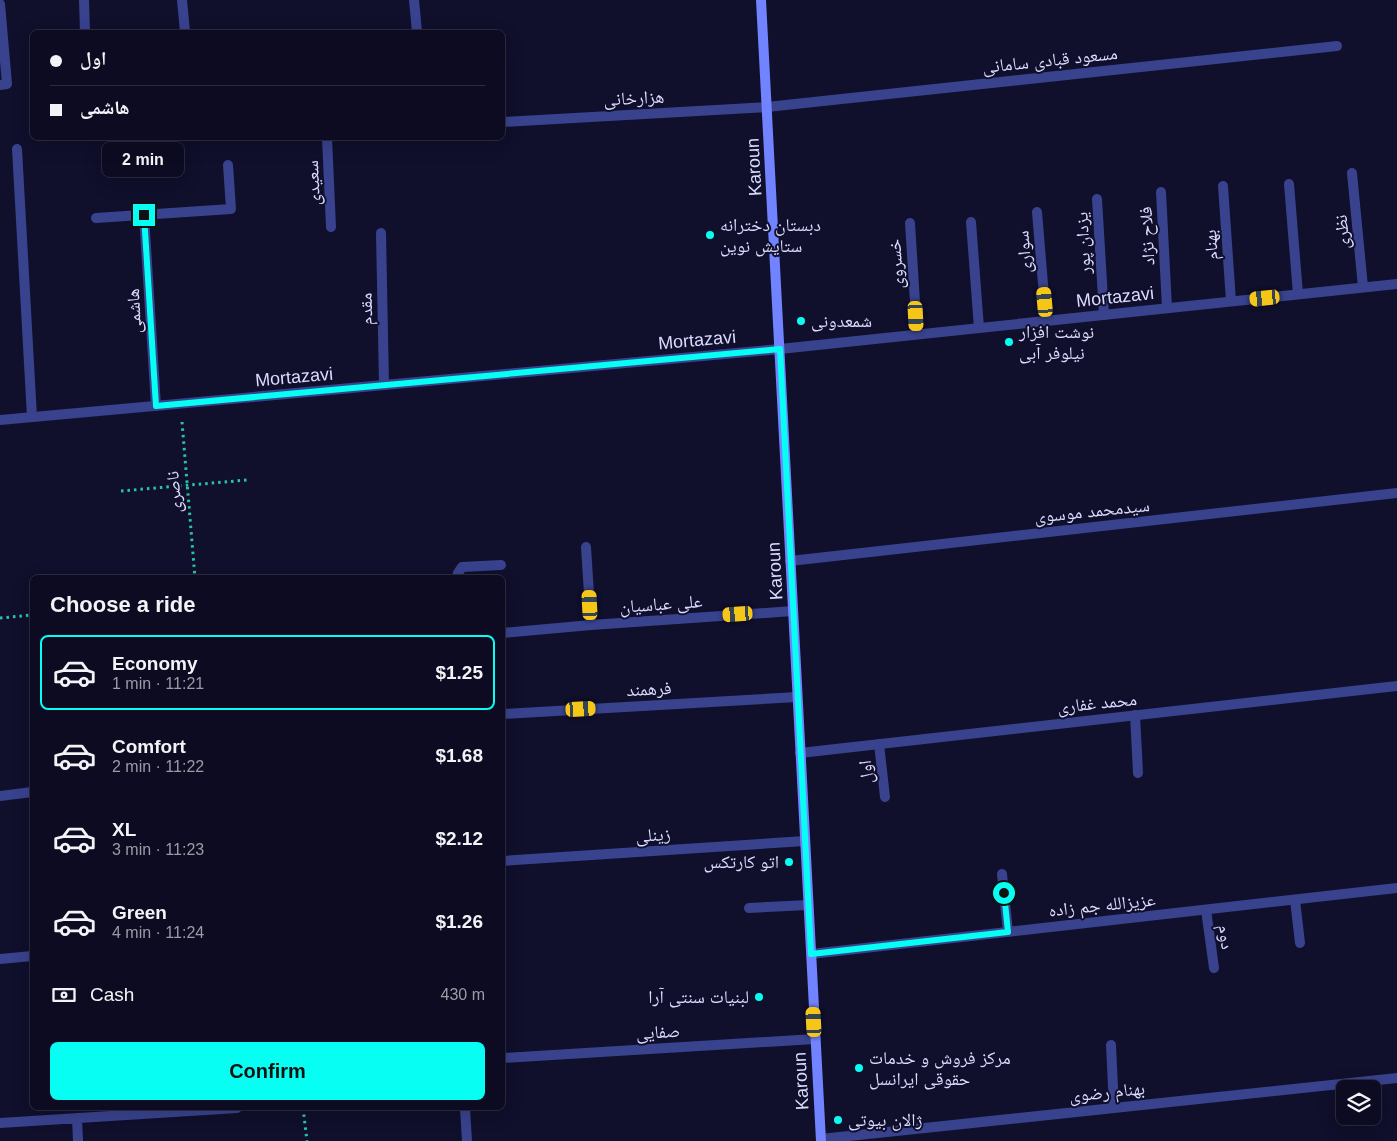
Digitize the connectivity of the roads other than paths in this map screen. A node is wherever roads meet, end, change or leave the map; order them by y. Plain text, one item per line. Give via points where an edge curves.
1 (6, 0) edge
2 (84, 0) edge
3 (182, 0) edge
4 (414, 0) edge
5 (761, 0) edge
6 (0, 3) edge
7 (85, 30) edge
8 (185, 30) edge
9 (417, 30) edge
10 (1337, 46) dead end
11 (0, 85) edge
12 (767, 107) junction
13 (505, 122) edge
14 (327, 140) edge
15 (17, 149) dead end
16 (228, 165) dead end
17 (1352, 173) dead end
18 (1289, 184) dead end
19 (1223, 186) dead end
20 (1161, 192) dead end
21 (1097, 199) dead end
22 (1037, 212) dead end
23 (144, 215) junction
24 (96, 218) dead end
25 (910, 222) dead end
26 (971, 222) dead end
27 (332, 227) dead end
28 (381, 233) dead end
29 (1397, 284) edge
30 (1363, 287) junction
31 (1298, 294) junction
32 (1231, 301) junction
33 (1167, 308) junction
34 (1104, 315) junction
35 (1046, 320) junction
36 (979, 328) junction
37 (917, 334) junction
38 (780, 349) junction
39 (384, 385) junction
40 (156, 406) junction
41 (32, 417) junction
42 (0, 420) edge
43 (1397, 493) edge
44 (586, 547) dead end
45 (790, 561) junction
46 (501, 566) dead end
47 (458, 575) edge
48 (793, 611) junction
49 (591, 625) junction
50 (505, 633) edge
51 (1397, 686) edge
52 (798, 696) junction
53 (505, 714) edge
54 (1136, 716) junction
55 (880, 744) junction
56 (800, 753) junction
57 (1138, 774) dead end
58 (30, 792) edge
59 (0, 796) edge
60 (885, 797) dead end
61 (805, 841) junction
62 (505, 861) edge
63 (1002, 874) dead end
64 (1397, 888) edge
65 (1295, 900) junction
66 (808, 905) junction
67 (749, 908) dead end
68 (1206, 910) junction
69 (1008, 932) junction
70 (1300, 943) dead end
71 (811, 954) junction
72 (30, 956) edge
73 (0, 959) edge
74 (1214, 968) dead end
75 (815, 1039) junction
76 (1111, 1045) dead end
77 (505, 1058) edge
78 (1397, 1078) edge
79 (1114, 1108) junction
80 (205, 1110) edge
81 (465, 1110) edge
82 (77, 1118) junction
83 (0, 1123) edge
84 (821, 1140) edge
85 (78, 1141) edge
86 (467, 1141) edge

1 - 6 street
2 - 7 street
3 - 8 street
4 - 9 street
5 - 12 main road, Karoun
6 - 11 street via 7,84
10 - 12 street, مسعود قبادی سامانی
12 - 13 street, هزارخانی
12 - 38 main road, Karoun
14 - 27 street, سعیدی
15 - 41 street
16 - 23 street via 231,209
17 - 30 street, نظری
18 - 31 street
19 - 32 street, بهنام
20 - 33 street, فلاح نژاد
21 - 34 street, یزدان پور
22 - 35 street, سواری
23 - 24 street
23 - 40 street, هاشمی
25 - 37 street, خسروی
26 - 36 street
28 - 39 street, مقدم
29 - 30 street, Mortazavi
30 - 31 street, Mortazavi
31 - 32 street, Mortazavi
32 - 33 street, Mortazavi
33 - 34 street, Mortazavi
34 - 35 street, Mortazavi
35 - 36 street, Mortazavi
36 - 37 street, Mortazavi
37 - 38 street, Mortazavi
38 - 39 street, Mortazavi
38 - 45 main road, Karoun
39 - 40 street, Mortazavi
40 - 41 street, Mortazavi
41 - 42 street, Mortazavi
43 - 45 street, سیدمحمد موسوی
44 - 49 street
45 - 48 main road, Karoun
46 - 47 street via 462,567
48 - 49 street, علی عباسیان
48 - 52 main road, Karoun
49 - 50 street, علی عباسیان
51 - 54 street, محمد غفاری
52 - 53 street, فرهمند
52 - 56 main road, Karoun
54 - 55 street, محمد غفاری
54 - 57 street
55 - 56 street, محمد غفاری
55 - 60 street, اول
56 - 61 main road, Karoun
58 - 59 street
61 - 62 street, زینلی
61 - 66 main road, Karoun
63 - 69 street
64 - 65 street, عزیزالله جم زاده
65 - 68 street, عزیزالله جم زاده
65 - 70 street
66 - 67 street
66 - 71 main road, Karoun
68 - 69 street, عزیزالله جم زاده
68 - 74 street, دوم
69 - 71 street, عزیزالله جم زاده
71 - 75 main road, Karoun
72 - 73 street
75 - 77 street, صفایی
75 - 84 main road, Karoun
76 - 79 street
78 - 79 street, بهنام رضوی
79 - 84 street, بهنام رضوی
80 - 82 street
81 - 86 street
82 - 83 street
82 - 85 street

